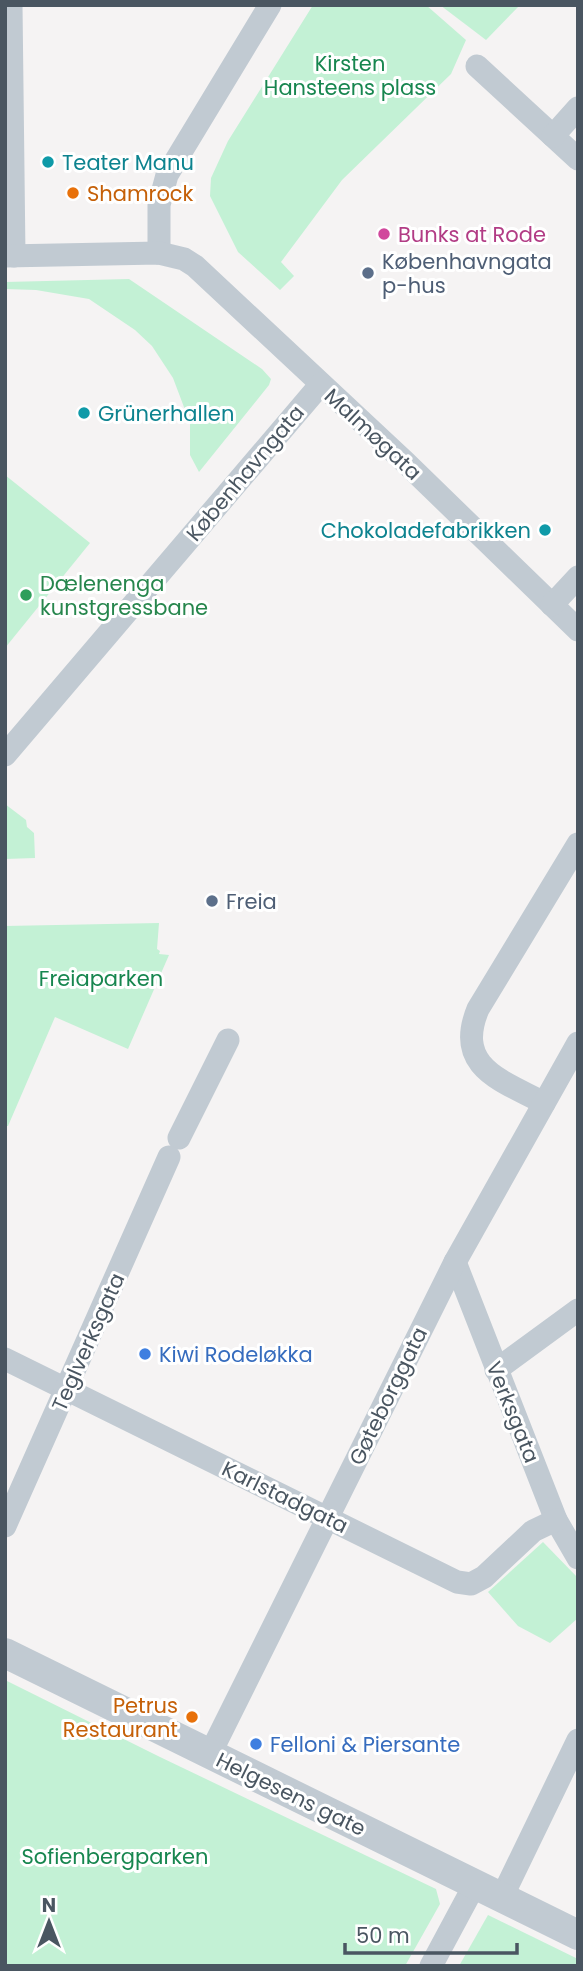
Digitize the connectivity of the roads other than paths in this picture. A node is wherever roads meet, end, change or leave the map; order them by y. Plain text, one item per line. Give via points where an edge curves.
1 (11, 5) edge
2 (270, 5) edge
3 (477, 66) dead end
4 (578, 108) edge
5 (553, 136) junction
6 (578, 159) edge
7 (159, 253) junction
8 (10, 256) edge
9 (321, 384) junction
10 (578, 577) edge
11 (552, 604) junction
12 (578, 630) edge
13 (5, 755) edge
14 (578, 844) edge
15 (228, 1040) dead end
16 (578, 1043) edge
17 (544, 1103) junction
18 (455, 1262) junction
19 (578, 1310) edge
20 (5, 1359) edge
21 (496, 1370) junction
22 (67, 1390) junction
23 (328, 1518) junction
24 (556, 1520) junction
25 (5, 1526) edge
26 (578, 1558) edge
27 (5, 1653) edge
28 (578, 1740) edge
29 (211, 1755) junction
30 (489, 1890) junction
31 (578, 1935) edge
32 (431, 1966) edge

1 - 8 street
2 - 7 street via 167,175 159,205
3 - 5 street
4 - 5 street
5 - 6 street
7 - 8 street, Malmøgata
7 - 9 street, Malmøgata via 195,266
9 - 11 street, Malmøgata
9 - 13 street, Københavngata
10 - 11 street
11 - 12 street, Malmøgata
14 - 17 street via 471,1027 470,1044 478,1063
15 - 22 street, Teglverksgata via 174,1148
16 - 17 street, Gøteborggata
17 - 18 street, Gøteborggata
18 - 21 street, Verksgata
18 - 23 street, Gøteborggata
19 - 21 street
20 - 22 street, Karlstadgata
21 - 24 street, Verksgata
22 - 23 street, Karlstadgata
22 - 25 street, Teglverksgata
23 - 24 street, Karlstadgata via 471,1584 533,1531
23 - 29 street, Gøteborggata
24 - 26 street, Verksgata
27 - 29 street, Helgesens gate
28 - 30 street
29 - 30 street, Helgesens gate
30 - 31 street, Helgesens gate
30 - 32 street

